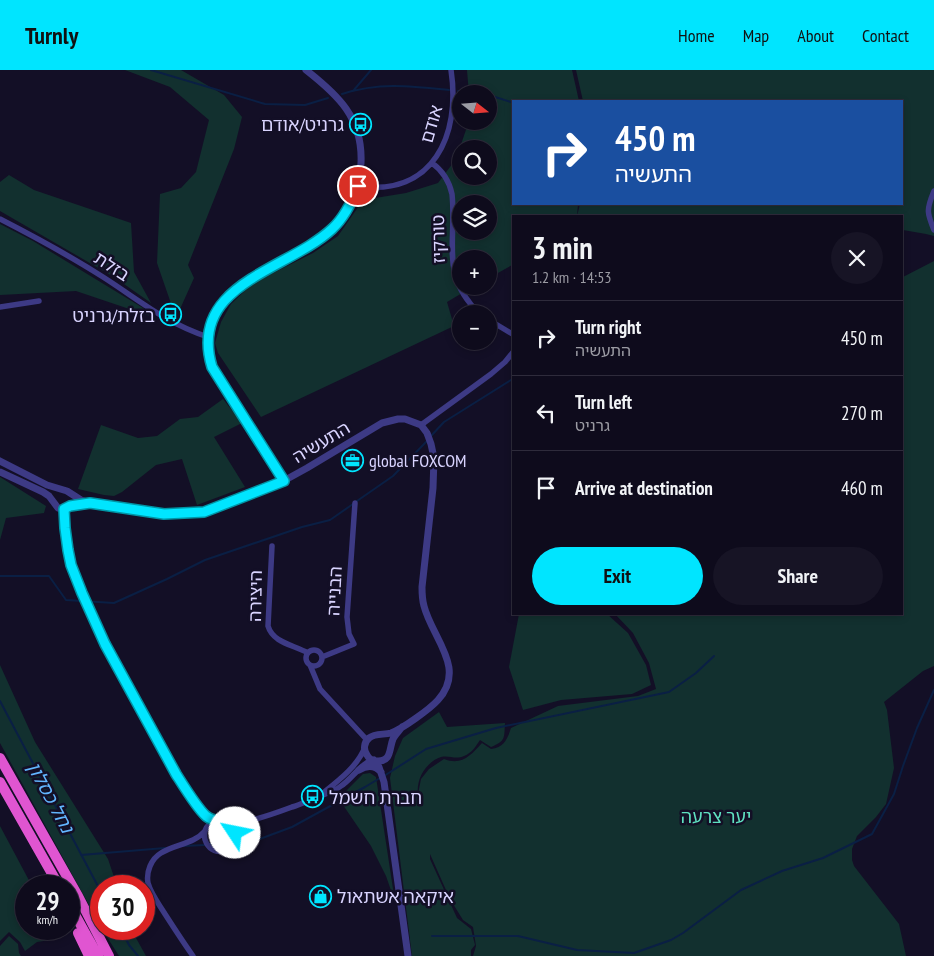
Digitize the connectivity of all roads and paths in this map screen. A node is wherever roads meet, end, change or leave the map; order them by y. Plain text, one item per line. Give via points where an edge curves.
1 (306, 70) edge
2 (451, 70) edge
3 (432, 163) junction
4 (358, 186) junction
5 (934, 191) edge
6 (0, 219) edge
7 (934, 230) edge
8 (39, 301) dead end
9 (472, 305) edge
10 (0, 307) edge
11 (497, 325) edge
12 (512, 334) edge
13 (208, 337) junction
14 (512, 353) edge
15 (421, 425) junction
16 (0, 461) edge
17 (0, 472) edge
18 (284, 481) junction
19 (62, 490) junction
20 (71, 494) junction
21 (53, 501) junction
22 (90, 503) junction
23 (355, 503) dead end
24 (67, 508) junction
25 (272, 546) dead end
26 (308, 653) junction
27 (322, 657) junction
28 (310, 665) junction
29 (402, 727) junction
30 (380, 735) junction
31 (366, 744) junction
32 (391, 748) junction
33 (387, 757) junction
34 (0, 758) edge
35 (374, 760) junction
36 (359, 770) junction
37 (382, 773) junction
38 (0, 782) edge
39 (384, 782) junction
40 (319, 796) junction
41 (202, 812) junction
42 (248, 820) junction
43 (217, 821) junction
44 (226, 822) junction
45 (206, 830) junction
46 (235, 838) junction
47 (189, 842) junction
48 (209, 847) junction
49 (51, 875) edge
50 (80, 924) edge
51 (80, 937) edge
52 (89, 956) edge
53 (98, 956) edge
54 (111, 956) edge
55 (193, 956) edge
56 (408, 956) edge

1 - 4 street via 333,92 351,117 361,148
2 - 3 street, אודם via 452,119 444,145
3 - 4 street, אודם via 419,174 396,185 378,188
3 - 9 street, טורקיז via 446,176 450,185 452,258 456,280
4 - 13 street via 347,211 332,229 236,290 213,319
5 - 7 street via 928,214
6 - 13 street, בזלת via 87,267 167,320
8 - 10 street
11 - 12 street
13 - 18 street via 212,367
14 - 15 street via 486,378
15 - 18 street, התעשיה via 398,418 382,423
15 - 29 street via 427,433 434,458 422,597 450,670 446,689 437,701
16 - 19 street via 47,486
17 - 21 street via 43,492
18 - 22 street, התעשיה via 204,512 164,514
19 - 20 street
19 - 21 street via 56,492
20 - 22 street, התעשיה
20 - 24 street via 72,500
21 - 24 street via 58,508
22 - 24 street, התעשיה
23 - 27 street, הבנייה via 347,617 354,644
24 - 41 street via 66,537 71,565 95,623 176,774
25 - 26 street, היצירה via 268,626 271,634 279,640
26 - 27 street via 315,650
26 - 28 street
27 - 28 street via 318,665
28 - 31 street via 320,689
29 - 30 street
29 - 32 street
30 - 31 street
30 - 32 street via 387,738
31 - 35 street via 366,754
31 - 40 street via 348,771
32 - 33 street
33 - 35 street
33 - 39 street
34 - 54 highway
35 - 36 street
35 - 37 street
36 - 37 street via 372,766
36 - 40 street via 340,787
37 - 39 street
38 - 49 highway
39 - 56 street
40 - 42 street
41 - 43 street
41 - 45 street
42 - 44 street
42 - 46 street via 239,828
43 - 44 street
43 - 45 street
44 - 46 street via 233,829
45 - 47 street
45 - 48 street via 205,839
46 - 48 street via 224,850
47 - 48 street via 200,842
47 - 55 street via 157,856 149,868 148,878 153,895
50 - 53 highway
51 - 52 highway

